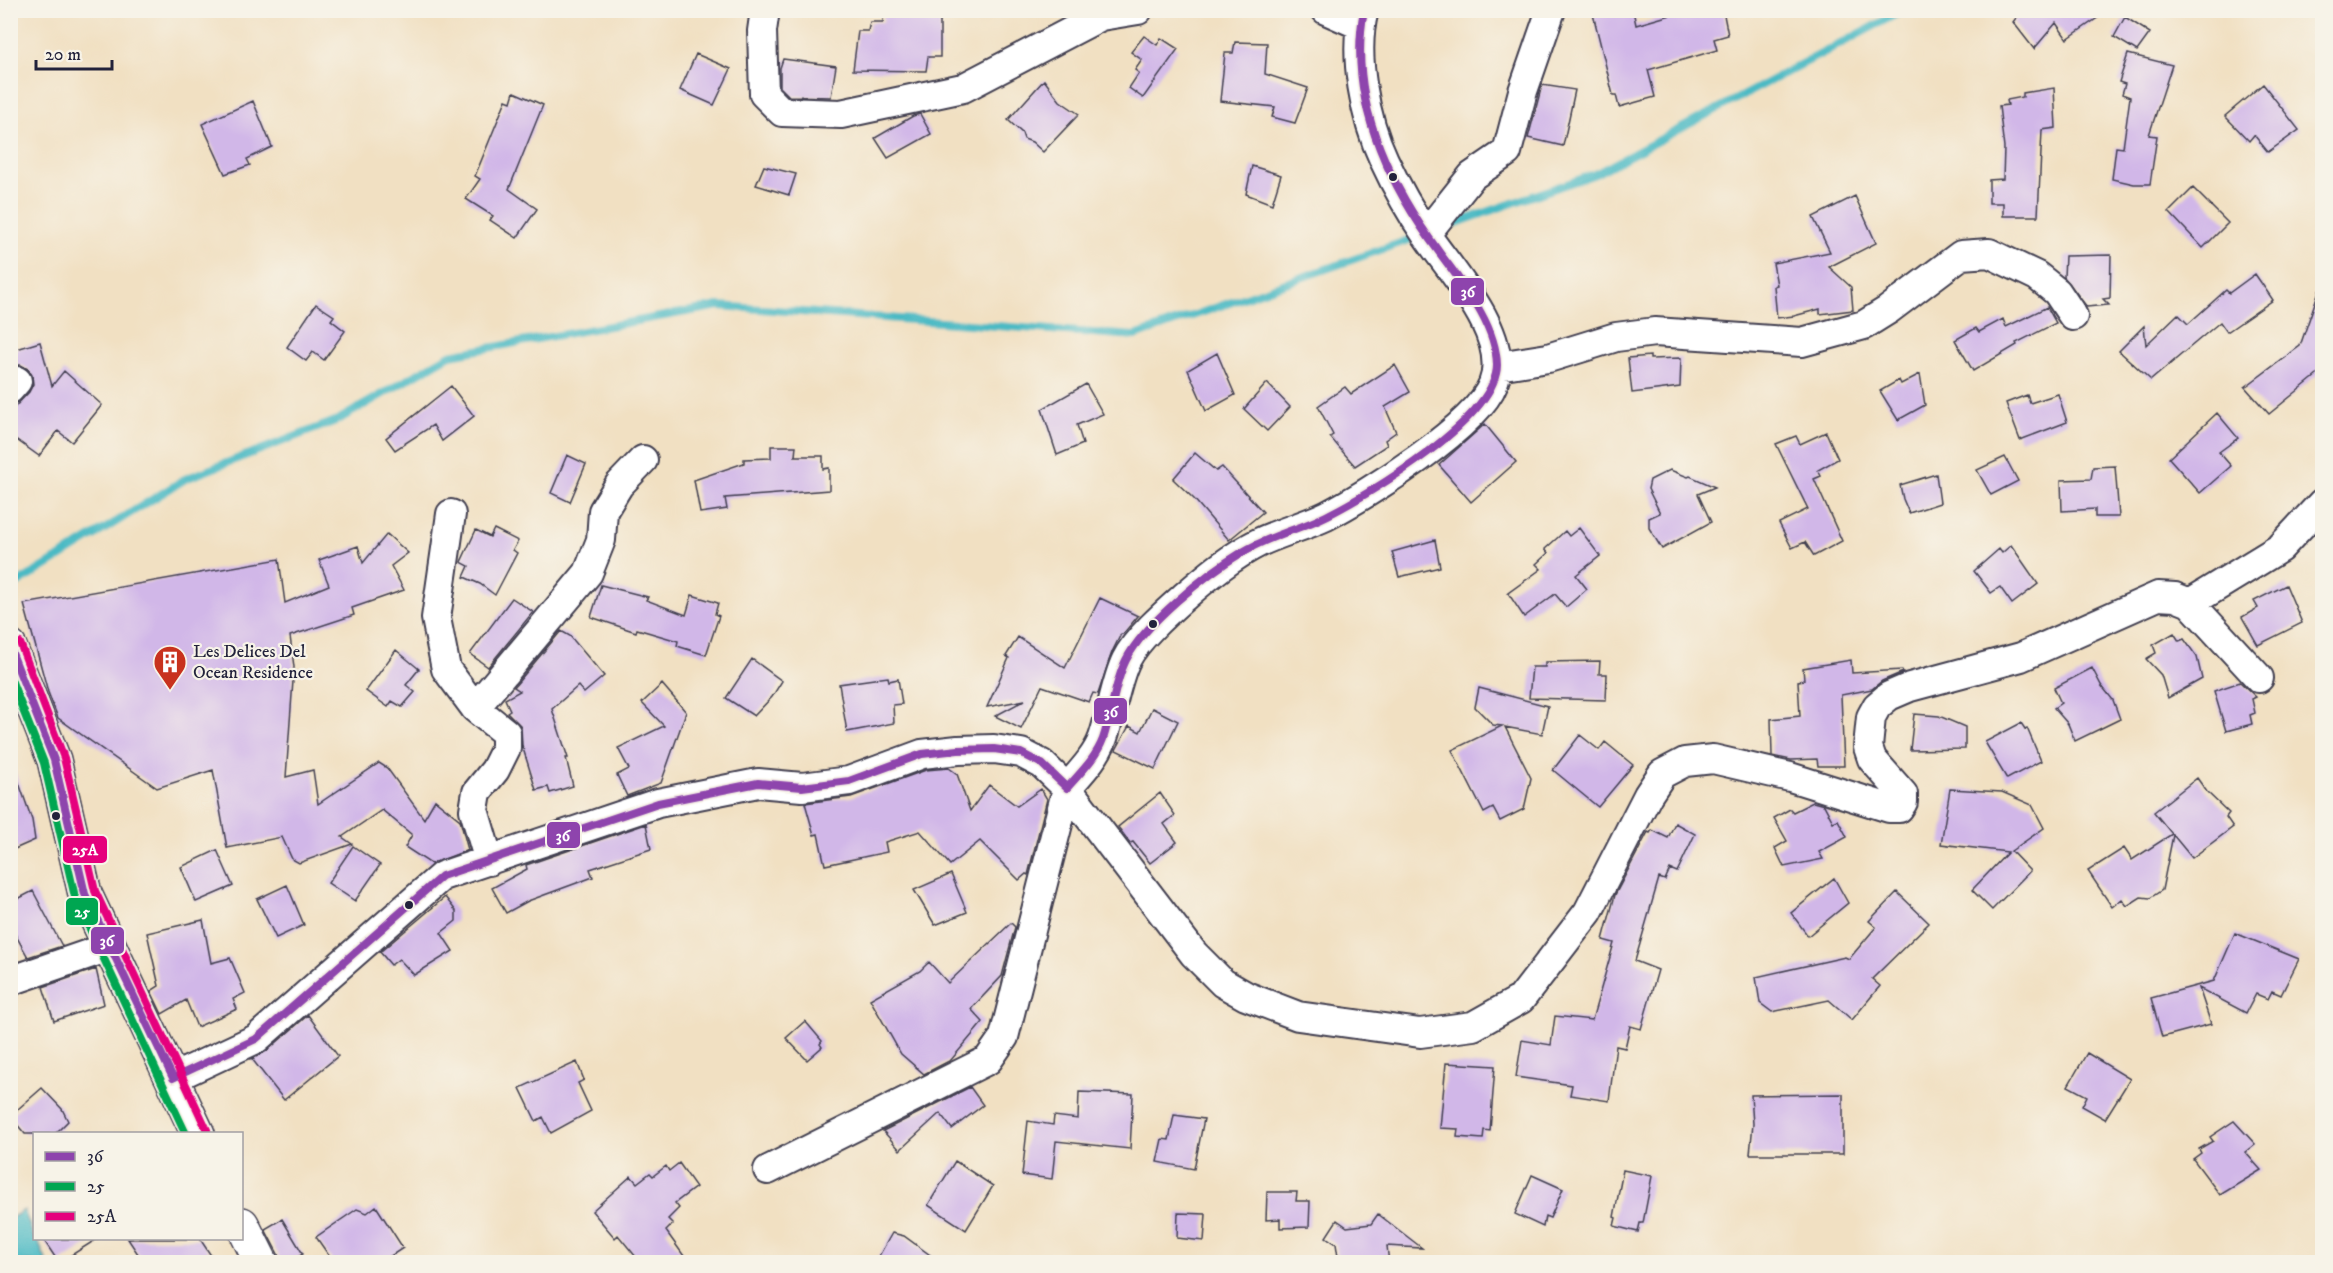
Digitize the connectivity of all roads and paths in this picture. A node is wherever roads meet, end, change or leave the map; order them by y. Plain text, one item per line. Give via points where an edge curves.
1 (765, 10) edge
2 (1138, 10) edge
3 (1326, 10) edge
4 (1551, 10) edge
5 (1362, 18) edge
6 (1426, 234) junction
7 (2073, 316) dead end
8 (1498, 366) junction
9 (643, 460) dead end
10 (2322, 503) edge
11 (451, 514) dead end
12 (2190, 603) junction
13 (10, 647) edge
14 (2259, 678) dead end
15 (475, 708) junction
16 (1067, 788) junction
17 (489, 861) junction
18 (109, 947) junction
19 (10, 981) edge
20 (173, 1078) junction
21 (197, 1132) edge
22 (768, 1170) dead end
23 (243, 1226) edge
24 (261, 1263) edge

1 - 2 street via 764,94 782,112 841,114 963,88 1101,16
3 - 5 street
4 - 6 street via 1507,152 1472,176
5 - 6 street via 1362,87 1372,126 1383,159
6 - 8 street via 1492,335
7 - 8 street via 2057,292 2037,276 1989,253 1961,255 1864,325 1802,342 1655,332 1616,337 1548,358
8 - 16 street via 1493,386 1472,415 1392,477 1325,516 1260,542 1227,562 1153,626 1126,659 1102,741
9 - 15 street via 619,485 603,511 601,540 588,573
10 - 12 street via 2280,548
11 - 15 street via 435,618 446,669
12 - 14 street
12 - 16 street via 2158,596 2021,657 1889,696 1871,717 1868,747 1872,759 1903,794 1899,808 1713,759 1685,762 1662,774 1588,912 1521,999 1473,1026 1420,1033 1298,1016 1223,983 1194,954
13 - 18 main road via 54,760 85,894
15 - 17 street via 506,733 506,748 477,792 474,810
16 - 17 street via 1041,764 1021,753 994,749 922,754 849,781 802,787 758,783 658,803
16 - 22 street via 1004,1037 988,1060
17 - 20 street via 442,876 256,1038
18 - 19 street
18 - 20 main road
20 - 21 main road
23 - 24 main road

